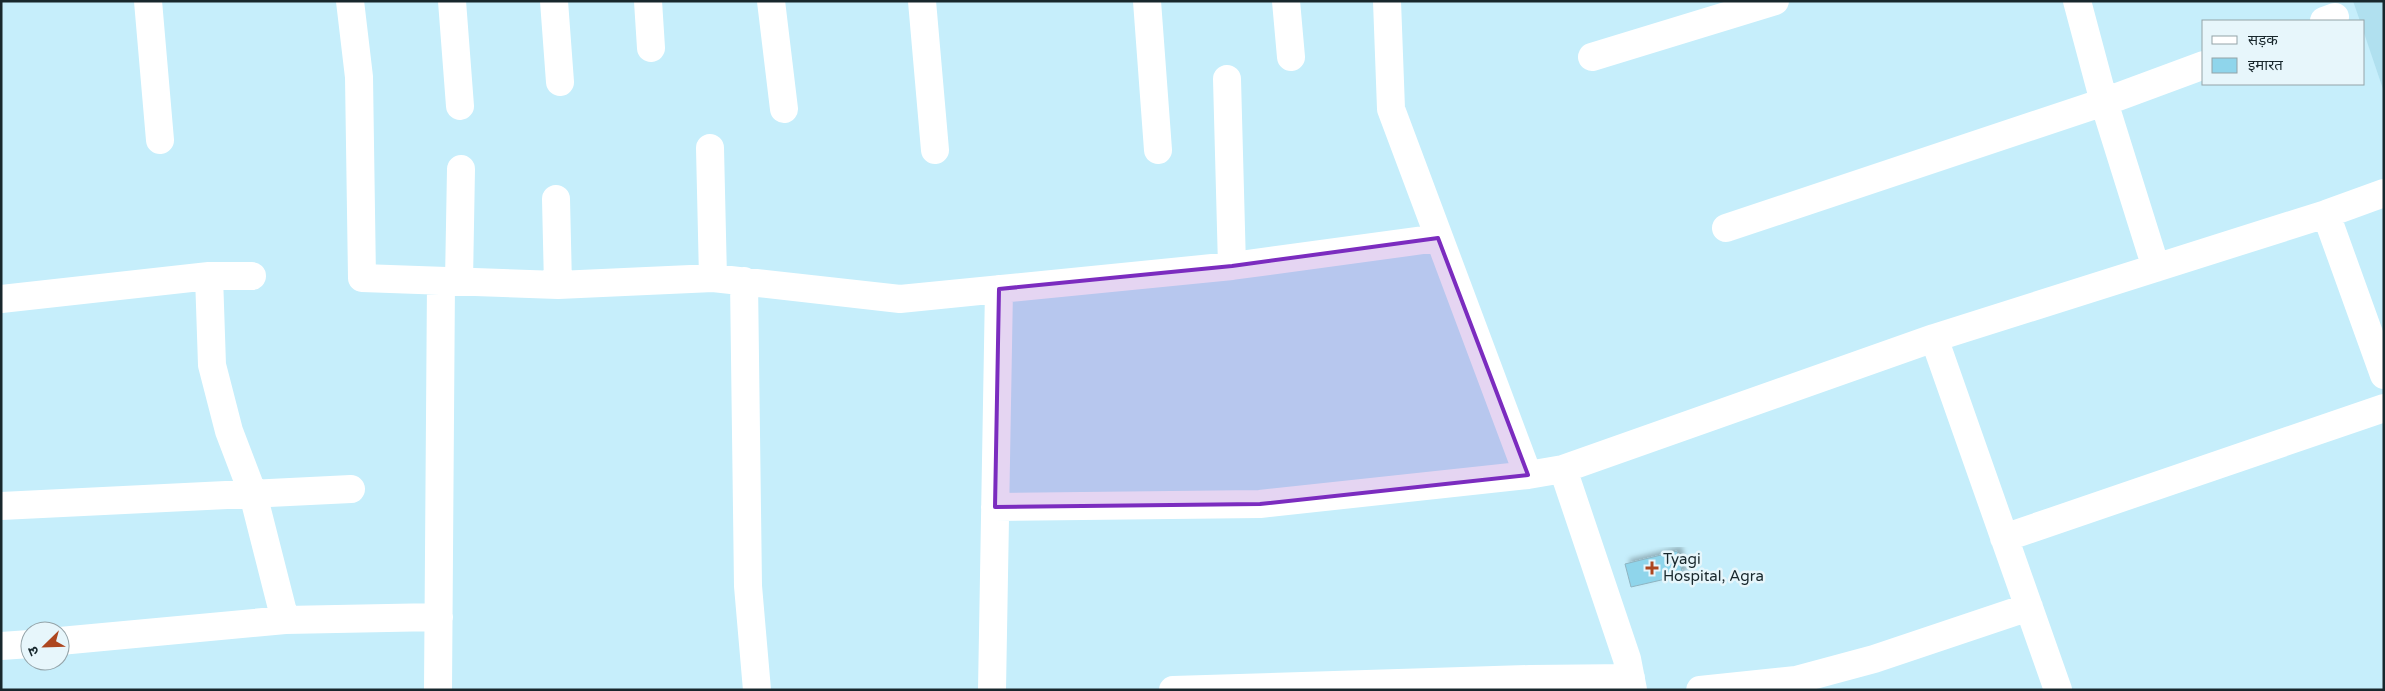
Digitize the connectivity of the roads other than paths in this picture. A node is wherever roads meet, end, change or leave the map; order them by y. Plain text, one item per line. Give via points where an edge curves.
1 (148, 1) edge
2 (350, 1) edge
3 (452, 1) edge
4 (554, 1) edge
5 (648, 1) edge
6 (771, 1) edge
7 (922, 1) edge
8 (1146, 1) edge
9 (1286, 1) edge
10 (1387, 1) edge
11 (1775, 1) edge
12 (2077, 1) edge
13 (651, 48) dead end
14 (1291, 57) dead end
15 (1592, 57) dead end
16 (2202, 66) edge
17 (1227, 79) dead end
18 (560, 82) dead end
19 (2104, 102) junction
20 (460, 106) dead end
21 (784, 109) dead end
22 (160, 140) dead end
23 (710, 148) dead end
24 (935, 150) dead end
25 (1158, 150) dead end
26 (461, 169) dead end
27 (2384, 193) edge
28 (556, 198) dead end
29 (2326, 214) junction
30 (1726, 228) dead end
31 (1438, 238) junction
32 (1232, 266) junction
33 (2156, 268) junction
34 (209, 276) junction
35 (252, 276) dead end
36 (713, 278) junction
37 (450, 281) junction
38 (744, 281) junction
39 (558, 284) junction
40 (999, 289) junction
41 (1, 299) edge
42 (1934, 338) junction
43 (2384, 375) edge
44 (2384, 408) edge
45 (1563, 469) junction
46 (1528, 475) junction
47 (351, 489) dead end
48 (253, 494) junction
49 (1, 506) edge
50 (996, 508) junction
51 (2004, 538) junction
52 (2029, 607) junction
53 (439, 617) junction
54 (284, 620) junction
55 (70, 640) edge
56 (20, 645) edge
57 (1, 646) edge
58 (1530, 684) edge
59 (1632, 684) edge
60 (438, 690) edge
61 (757, 690) edge
62 (992, 690) edge
63 (1173, 690) edge
64 (1700, 690) edge
65 (2058, 690) edge

1 - 22 street
2 - 37 street via 359,77 362,278
3 - 20 street
4 - 18 street
5 - 13 street
6 - 21 street
7 - 24 street
8 - 25 street
9 - 14 street
10 - 31 street via 1391,109
11 - 15 street
12 - 19 street
16 - 19 street
17 - 32 street
19 - 30 street
19 - 33 street
23 - 36 street
26 - 37 street
27 - 29 street
28 - 39 street
29 - 33 street
29 - 43 street
31 - 32 street
31 - 46 street
32 - 40 street
33 - 42 street
34 - 35 street
34 - 41 street
34 - 48 street via 212,365 229,431
36 - 38 street
36 - 39 street
37 - 39 street
37 - 53 street
38 - 40 street via 900,299
38 - 61 street via 748,586
40 - 50 street
42 - 45 street
42 - 51 street
44 - 51 street
45 - 46 street
45 - 59 street
46 - 50 street via 1260,504
47 - 48 street
48 - 49 street
48 - 54 street
50 - 62 street
51 - 52 street
52 - 64 street via 1874,659 1796,680
52 - 65 street
53 - 54 street
53 - 60 street
54 - 55 street
56 - 57 street
58 - 59 street
58 - 63 street

